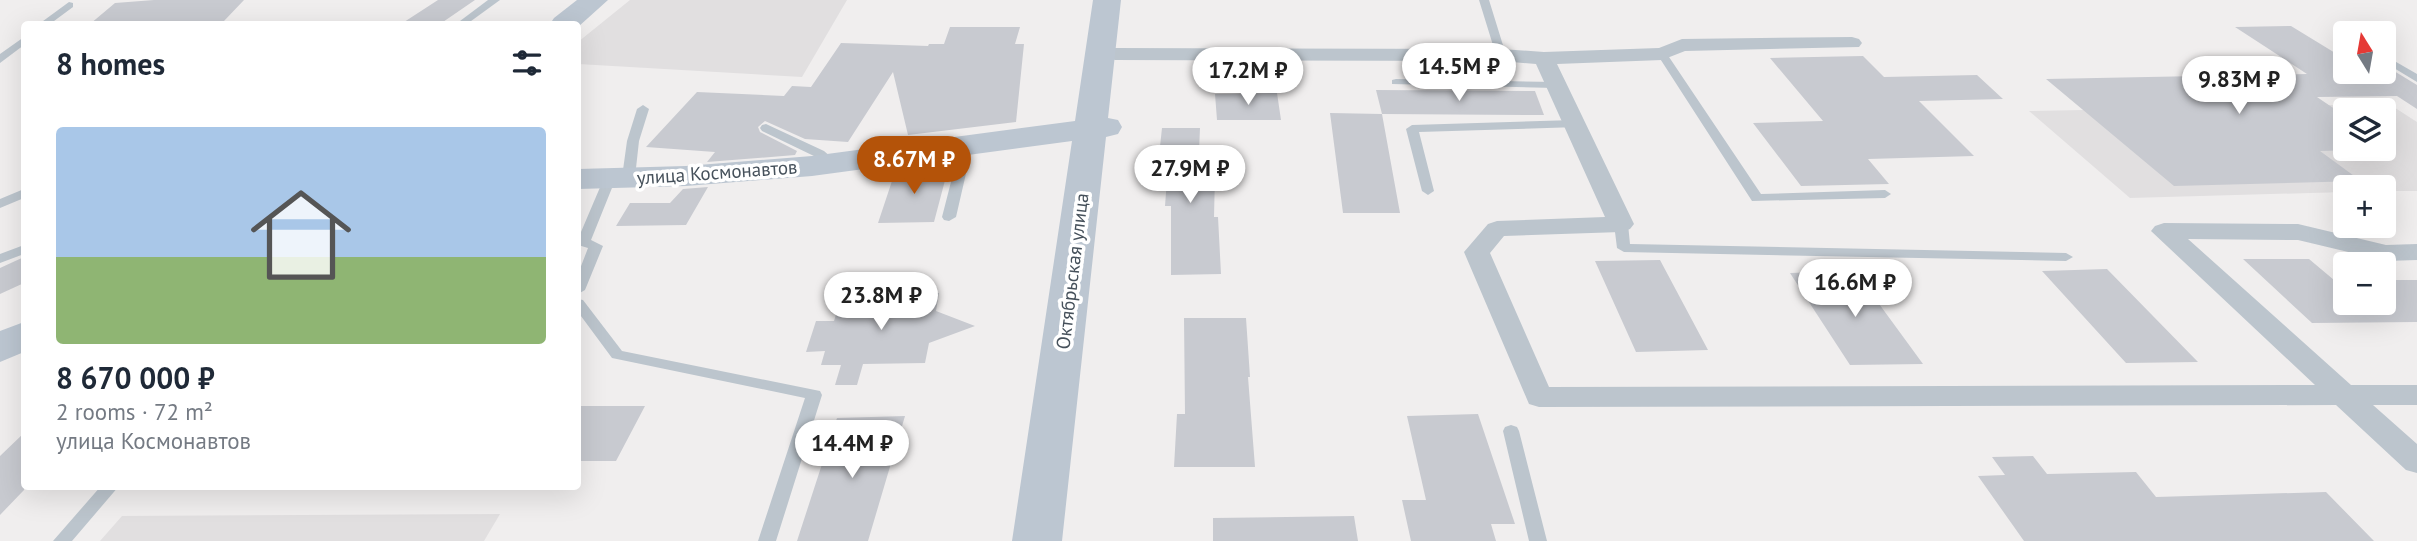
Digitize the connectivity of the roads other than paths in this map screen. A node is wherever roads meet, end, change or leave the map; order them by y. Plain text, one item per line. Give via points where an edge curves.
1 (495, 0) edge
2 (594, 0) edge
3 (1107, 0) edge
4 (1120, 0) edge
5 (1485, 0) edge
6 (68, 5) dead end
7 (48, 21) edge
8 (465, 21) edge
9 (568, 21) edge
10 (21, 42) edge
11 (1852, 43) dead end
12 (1115, 54) junction
13 (1662, 54) junction
14 (1501, 55) junction
15 (1544, 58) junction
16 (0, 60) edge
17 (2396, 66) edge
18 (2417, 79) edge
19 (1396, 82) dead end
20 (1555, 85) junction
21 (643, 109) dead end
22 (1574, 124) junction
23 (766, 128) dead end
24 (1098, 128) junction
25 (967, 143) junction
26 (833, 164) junction
27 (650, 177) junction
28 (594, 178) edge
29 (1428, 191) dead end
30 (21, 194) edge
31 (1885, 194) dead end
32 (0, 204) edge
33 (949, 217) dead end
34 (1620, 224) junction
35 (21, 250) edge
36 (2417, 252) edge
37 (2066, 257) dead end
38 (0, 260) edge
39 (581, 283) edge
40 (581, 307) edge
41 (21, 337) edge
42 (0, 349) edge
43 (2417, 395) edge
44 (2344, 396) junction
45 (1511, 430) dead end
46 (2417, 462) edge
47 (107, 490) edge
48 (62, 541) edge
49 (767, 541) edge
50 (1037, 541) edge
51 (1061, 541) edge
52 (1538, 541) edge

1 - 8 lane
2 - 9 main road
3 - 24 main road, Октябрьская улица
4 - 12 main road, Октябрьская улица
5 - 14 lane
6 - 7 lane
10 - 16 lane
11 - 13 street via 1682,45
12 - 14 street
12 - 24 main road, Октябрьская улица
13 - 15 street
13 - 31 lane via 1757,198
14 - 15 street
15 - 20 street
17 - 18 lane
19 - 20 lane
20 - 22 street
21 - 27 lane via 629,170
22 - 29 lane via 1412,129
22 - 34 street
23 - 26 lane
24 - 25 main road, улица Космонавтов
24 - 50 main road, Октябрьская улица
24 - 51 main road, Октябрьская улица
25 - 26 main road, улица Космонавтов
25 - 33 lane
26 - 27 main road, улица Космонавтов
27 - 28 main road, улица Космонавтов
28 - 39 lane via 583,242 596,246
30 - 32 lane
34 - 37 lane via 1625,248
34 - 44 street via 1497,229 1477,252 1539,397
35 - 38 lane
36 - 44 street via 2386,253 2298,232 2164,231
40 - 49 lane via 617,355 814,395
41 - 42 main road
43 - 44 street
44 - 46 street
45 - 52 lane
47 - 48 lane

